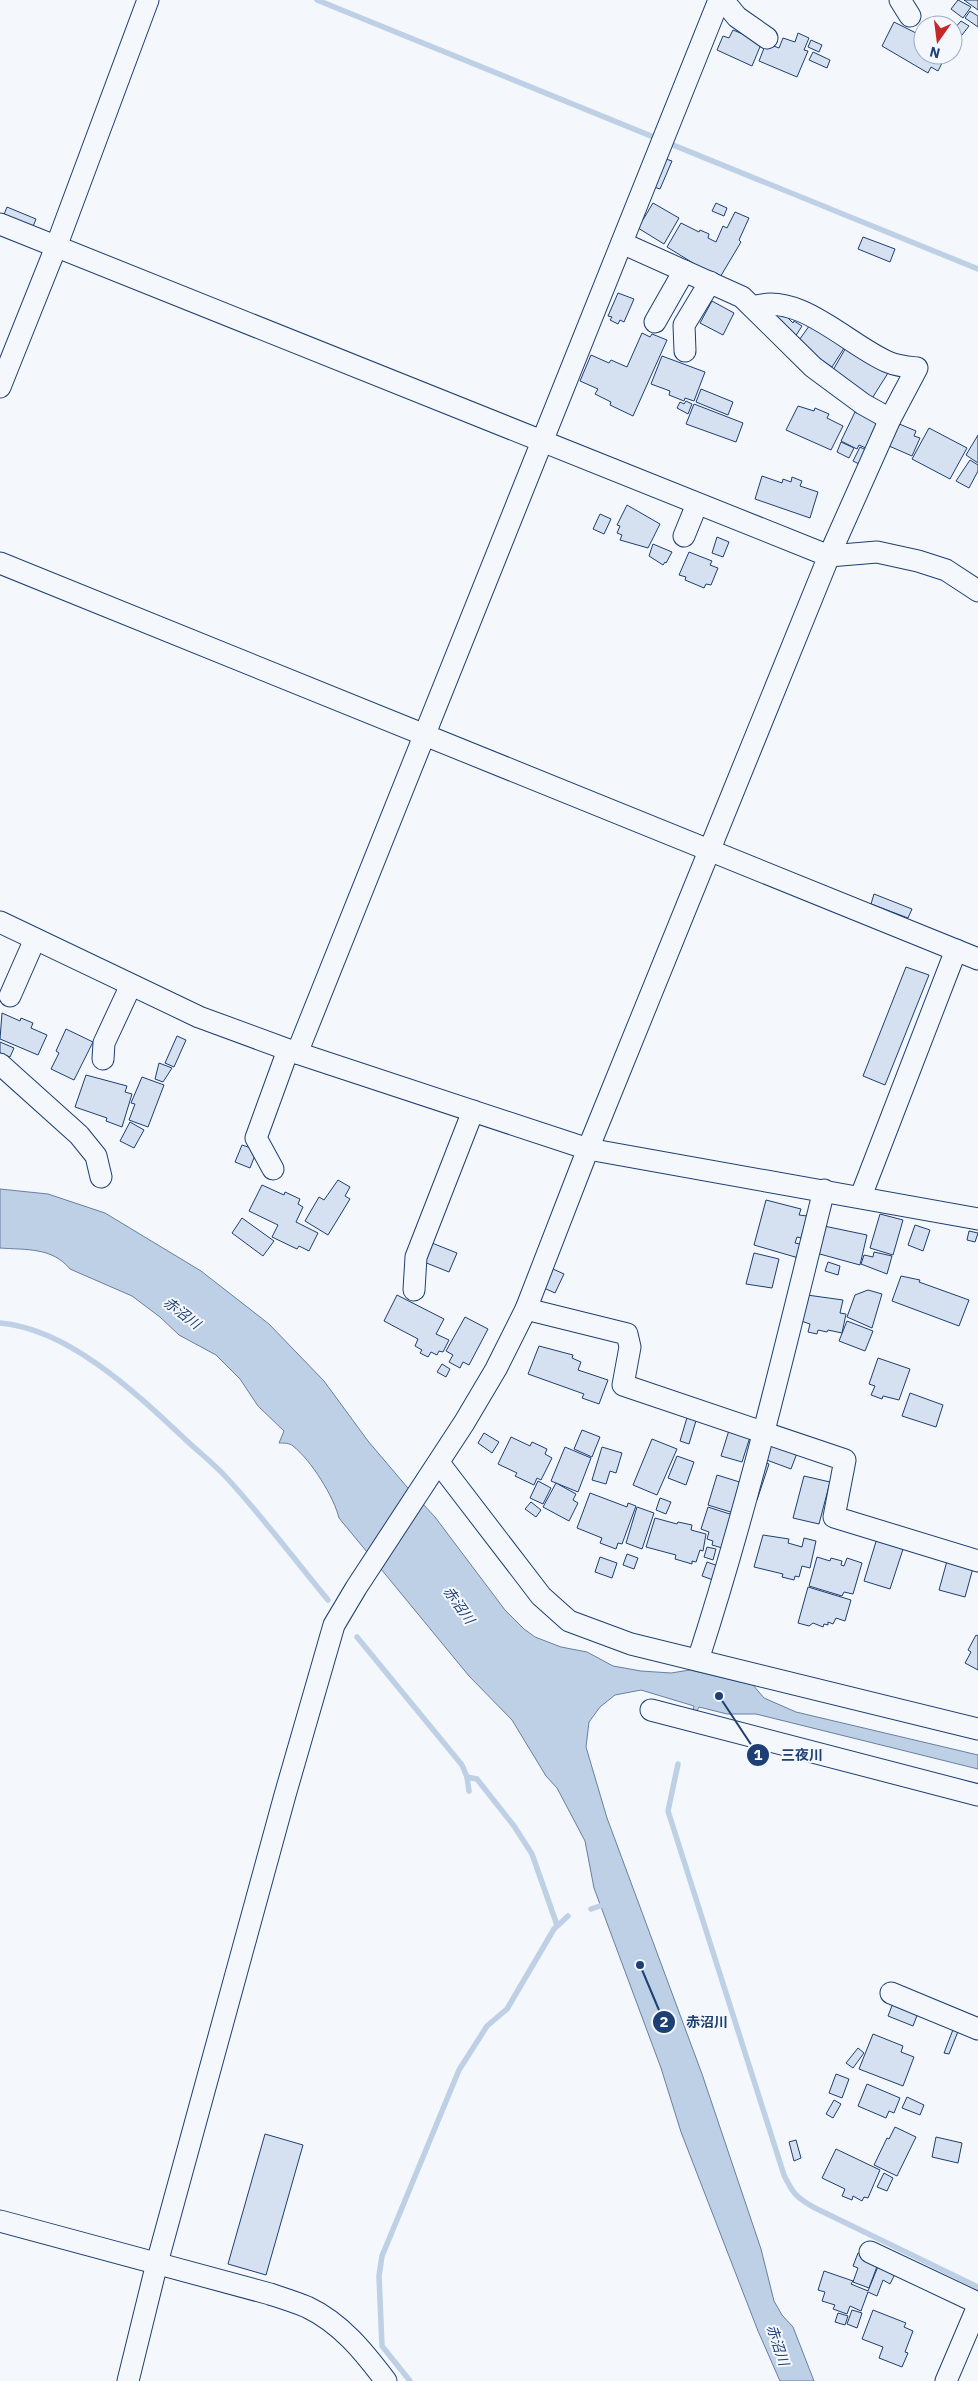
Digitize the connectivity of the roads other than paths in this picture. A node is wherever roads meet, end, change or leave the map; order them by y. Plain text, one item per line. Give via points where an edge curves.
1 (148, 0) edge
2 (721, 0) edge
3 (767, 38) dead end
4 (0, 224) edge
5 (622, 243) junction
6 (56, 247) junction
7 (684, 271) junction
8 (710, 282) junction
9 (753, 307) junction
10 (655, 322) dead end
11 (685, 351) dead end
12 (0, 387) edge
13 (890, 419) junction
14 (541, 443) junction
15 (697, 504) junction
16 (684, 536) dead end
17 (829, 556) junction
18 (0, 563) edge
19 (978, 591) edge
20 (424, 735) junction
21 (709, 850) junction
22 (0, 922) edge
23 (35, 939) junction
24 (956, 950) junction
25 (978, 959) edge
26 (131, 985) junction
27 (10, 996) dead end
28 (292, 1052) junction
29 (103, 1058) dead end
30 (0, 1064) edge
31 (473, 1111) junction
32 (588, 1149) junction
33 (273, 1169) dead end
34 (101, 1177) dead end
35 (824, 1190) junction
36 (861, 1196) junction
37 (978, 1219) edge
38 (414, 1290) dead end
39 (526, 1309) junction
40 (765, 1432) junction
41 (439, 1463) junction
42 (978, 1560) edge
43 (698, 1660) junction
44 (651, 1710) dead end
45 (978, 1729) edge
46 (978, 1795) edge
47 (892, 1993) dead end
48 (978, 2029) edge
49 (0, 2221) edge
50 (870, 2252) dead end
51 (157, 2263) junction
52 (978, 2305) edge
53 (128, 2381) edge
54 (386, 2381) edge
55 (946, 2381) edge

1 - 6 street
2 - 3 street via 737,17
2 - 5 street
4 - 6 street
5 - 7 street
5 - 14 street
6 - 12 street
6 - 14 street
7 - 8 street
7 - 10 street
8 - 9 street via 742,297
8 - 11 street via 684,325
9 - 13 street via 813,367 863,404
9 - 13 street via 772,304 797,310 889,362 918,368
13 - 17 street
14 - 15 street
14 - 20 street
15 - 16 street
15 - 17 street
17 - 19 street via 877,552 918,561 946,570
17 - 21 street
18 - 20 street
20 - 21 street
20 - 28 street
21 - 24 street
21 - 32 street
22 - 23 street
23 - 26 street
23 - 27 street
24 - 25 street
24 - 36 street
26 - 28 street via 199,1017
26 - 29 street via 104,1043
28 - 31 street
28 - 33 street via 256,1138
30 - 34 street via 78,1135 96,1156
31 - 32 street
31 - 38 street via 416,1257
32 - 35 street
32 - 39 street
35 - 36 street
35 - 40 street
36 - 37 street
39 - 40 street via 627,1334 630,1347 623,1385
39 - 41 street via 496,1369
40 - 42 street via 844,1460 834,1517
40 - 43 street
41 - 43 street via 541,1596 569,1621 631,1644
41 - 51 street via 356,1588 334,1625 326,1646
43 - 45 street
44 - 46 street
47 - 48 street
49 - 51 street
50 - 52 street
51 - 53 street
51 - 54 street via 307,2307 328,2319 354,2341
52 - 55 street

